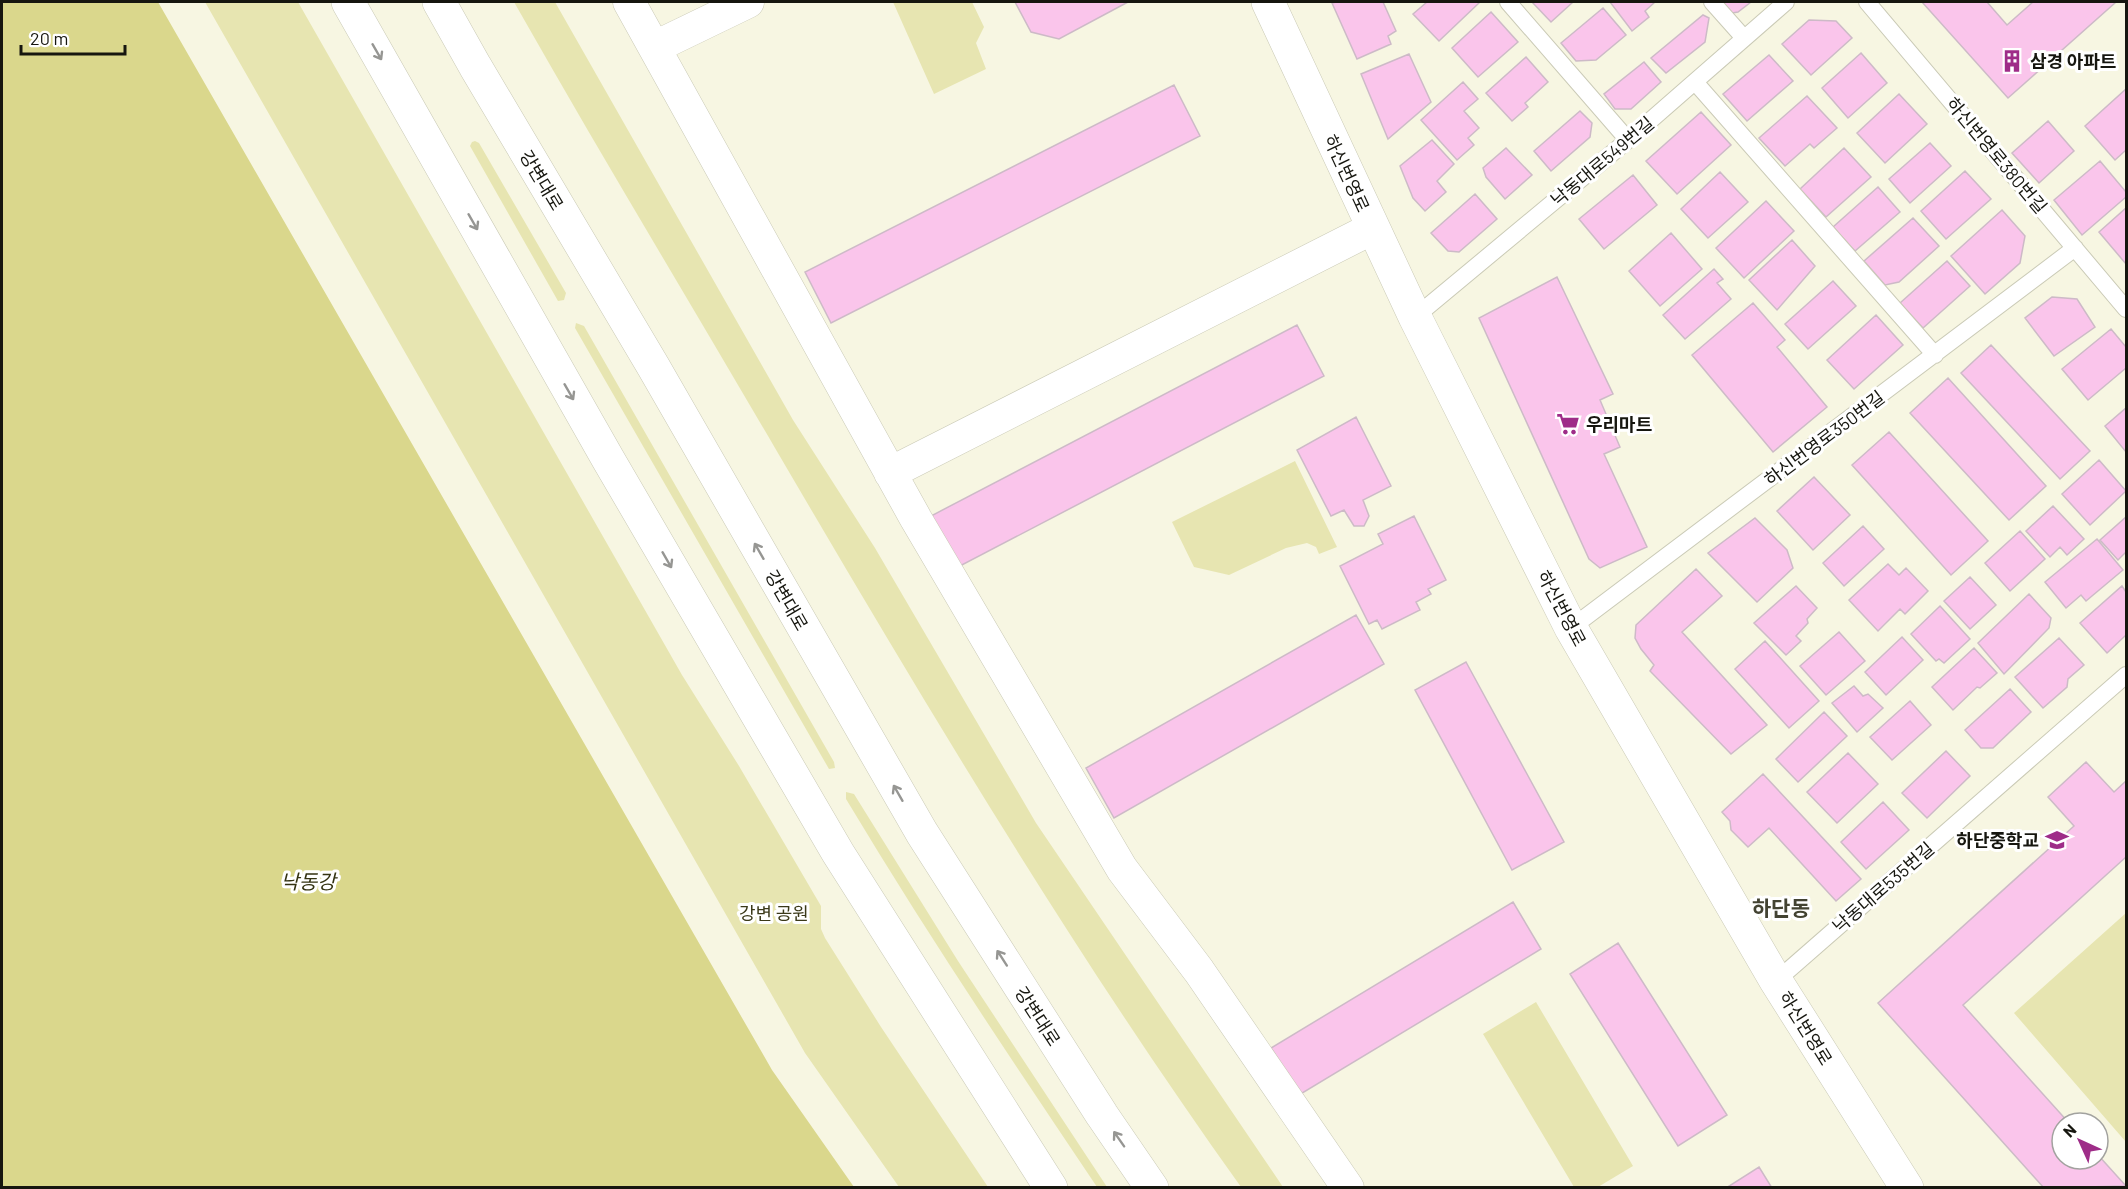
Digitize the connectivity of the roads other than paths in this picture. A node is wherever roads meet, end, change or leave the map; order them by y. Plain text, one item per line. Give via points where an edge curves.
1 (348, 2) edge
2 (439, 2) edge
3 (629, 2) edge
4 (748, 2) edge
5 (1268, 2) edge
6 (1508, 2) edge
7 (1712, 2) edge
8 (1786, 2) edge
9 (1867, 2) edge
10 (1744, 38) junction
11 (654, 47) junction
12 (1695, 82) junction
13 (1628, 140) junction
14 (1373, 228) junction
15 (2075, 248) junction
16 (2127, 309) edge
17 (1415, 317) junction
18 (1935, 355) junction
19 (890, 473) junction
20 (1571, 628) junction
21 (2127, 675) edge
22 (1776, 981) junction
23 (1050, 1188) edge
24 (1152, 1188) edge
25 (1348, 1188) edge
26 (1907, 1188) edge

1 -> 23 main road via 838,853
24 -> 2 main road, 강변대로 via 922,833
3 - 11 street
4 - 11 street
5 - 14 main road, 하신번영로
6 - 13 lane
7 - 10 lane
8 - 10 lane, 낙동대로549번길
9 - 15 lane, 하신번영로380번길
10 - 12 lane, 낙동대로549번길
11 - 19 street
12 - 13 lane, 낙동대로549번길
12 - 18 lane
13 - 17 lane, 낙동대로549번길
14 - 17 main road, 하신번영로
14 - 19 street
15 - 16 lane, 하신번영로380번길
15 - 18 lane, 하신번영로350번길
17 - 20 main road, 하신번영로
18 - 20 lane, 하신번영로350번길
19 - 25 street via 1122,869 1199,971
20 - 22 main road, 하신번영로
21 - 22 lane, 낙동대로535번길
22 - 26 main road, 하신번영로

